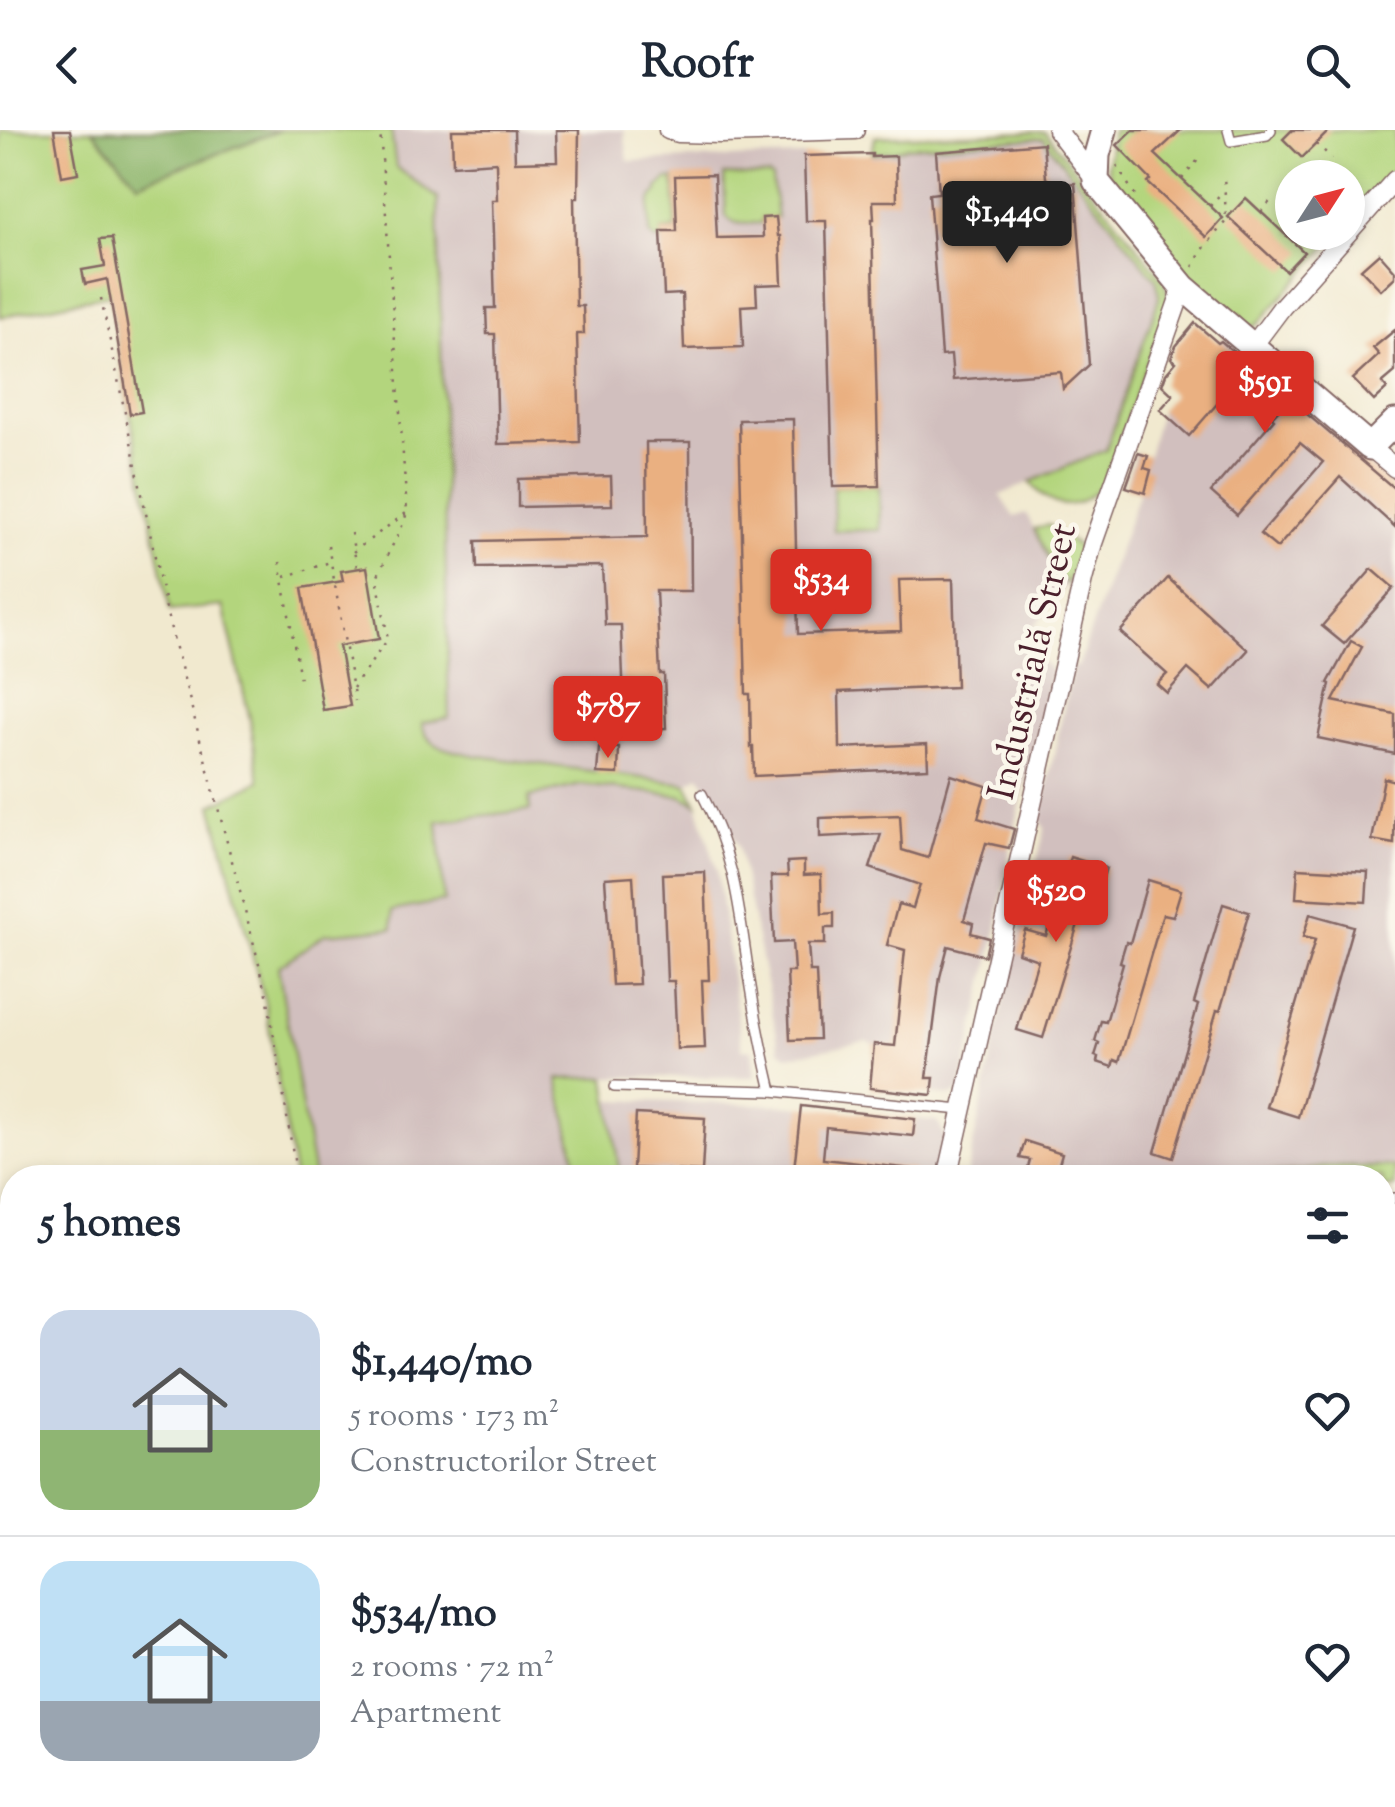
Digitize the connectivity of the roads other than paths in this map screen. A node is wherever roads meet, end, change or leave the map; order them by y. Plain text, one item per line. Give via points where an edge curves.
1 (668, 130) edge
2 (855, 130) edge
3 (1057, 130) edge
4 (1104, 130) edge
5 (1228, 130) edge
6 (1271, 130) edge
7 (1106, 173) junction
8 (1395, 180) edge
9 (1184, 287) junction
10 (1252, 346) junction
11 (1395, 422) edge
12 (1370, 447) junction
13 (1395, 468) edge
14 (702, 794) dead end
15 (614, 1087) dead end
16 (772, 1091) junction
17 (962, 1110) junction
18 (950, 1165) edge

1 - 2 street
3 - 7 street
4 - 7 street via 1097,155
5 - 6 lane via 1232,141
7 - 9 street
8 - 10 street
9 - 10 street
9 - 17 street, Industrială Street via 1093,542
10 - 12 street
11 - 12 street
12 - 13 street
14 - 16 lane via 732,869
15 - 16 lane
16 - 17 lane
17 - 18 street, Industrială Street

